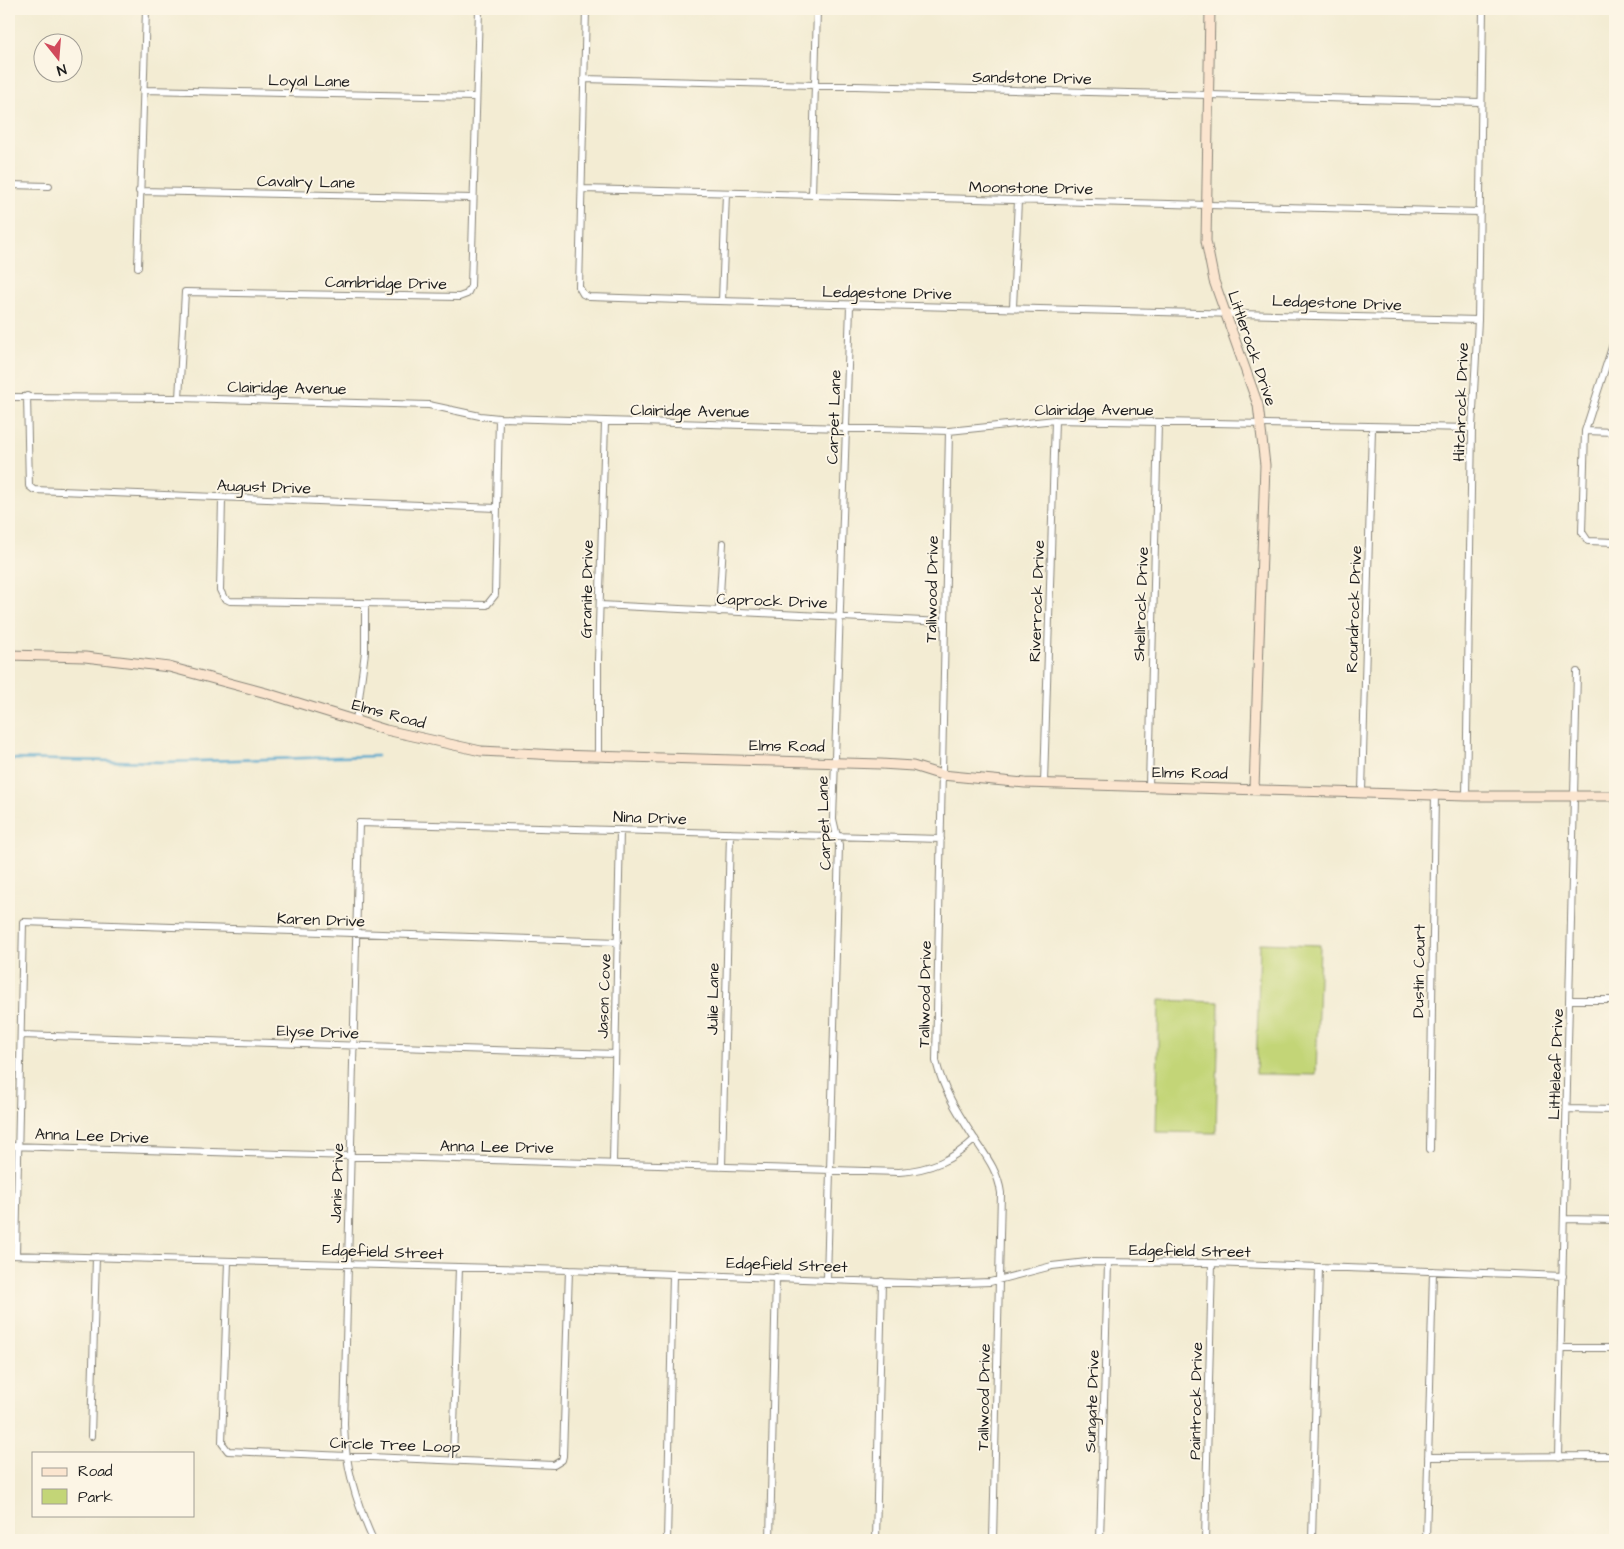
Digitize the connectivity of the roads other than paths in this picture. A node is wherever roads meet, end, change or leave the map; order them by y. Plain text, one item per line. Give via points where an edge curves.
1 (146, 9) edge
2 (479, 9) edge
3 (586, 9) edge
4 (817, 9) edge
5 (1210, 9) edge
6 (1483, 9) edge
7 (584, 79) junction
8 (815, 85) junction
9 (142, 90) junction
10 (1209, 95) junction
11 (475, 97) junction
12 (1480, 102) junction
13 (9, 185) edge
14 (49, 186) dead end
15 (582, 189) junction
16 (139, 191) junction
17 (726, 193) junction
18 (812, 195) junction
19 (472, 198) junction
20 (1018, 200) junction
21 (1206, 205) junction
22 (1479, 212) junction
23 (138, 268) dead end
24 (722, 302) junction
25 (850, 306) junction
26 (1013, 307) junction
27 (1226, 313) junction
28 (1478, 320) junction
29 (1615, 338) edge
30 (27, 396) junction
31 (9, 397) edge
32 (179, 398) junction
33 (499, 418) junction
34 (1055, 420) junction
35 (604, 422) junction
36 (1158, 423) junction
37 (1262, 424) junction
38 (846, 427) junction
39 (1372, 428) junction
40 (1472, 428) junction
41 (949, 431) junction
42 (1585, 431) junction
43 (1615, 432) edge
44 (222, 499) junction
45 (497, 508) junction
46 (1615, 542) edge
47 (723, 543) dead end
48 (365, 604) junction
49 (600, 605) junction
50 (720, 612) junction
51 (841, 617) junction
52 (944, 622) junction
53 (9, 655) edge
54 (1577, 672) dead end
55 (356, 721) junction
56 (598, 756) junction
57 (835, 761) junction
58 (942, 775) junction
59 (1044, 783) junction
60 (1149, 786) junction
61 (1254, 789) junction
62 (1362, 792) junction
63 (1435, 794) junction
64 (1466, 796) junction
65 (1575, 796) junction
66 (1615, 796) edge
67 (359, 823) joint
68 (620, 830) junction
69 (730, 833) junction
70 (837, 836) junction
71 (941, 839) junction
72 (357, 934) junction
73 (618, 942) junction
74 (1571, 1000) junction
75 (1615, 1000) edge
76 (21, 1035) junction
77 (354, 1046) junction
78 (615, 1054) junction
79 (1567, 1109) junction
80 (1615, 1110) edge
81 (975, 1139) junction
82 (9, 1146) edge
83 (17, 1146) junction
84 (1430, 1149) dead end
85 (351, 1157) junction
86 (613, 1162) junction
87 (722, 1166) junction
88 (831, 1169) junction
89 (1564, 1219) junction
90 (1615, 1220) edge
91 (12, 1255) edge
92 (96, 1257) junction
93 (228, 1261) junction
94 (1212, 1262) junction
95 (1108, 1263) junction
96 (348, 1264) junction
97 (459, 1267) junction
98 (1319, 1267) junction
99 (568, 1270) junction
100 (1433, 1271) junction
101 (673, 1274) junction
102 (1563, 1276) junction
103 (776, 1277) junction
104 (828, 1279) junction
105 (1000, 1280) junction
106 (882, 1281) junction
107 (1563, 1348) junction
108 (1615, 1348) edge
109 (91, 1436) dead end
110 (1615, 1456) edge
111 (346, 1457) junction
112 (1428, 1457) junction
113 (1558, 1457) junction
114 (453, 1460) junction
115 (373, 1540) edge
116 (667, 1540) edge
117 (770, 1540) edge
118 (876, 1540) edge
119 (994, 1540) edge
120 (1100, 1540) edge
121 (1206, 1540) edge
122 (1312, 1540) edge
123 (1426, 1540) edge

1 - 9 street
2 - 11 street, Cambridge Drive
3 - 7 street, Ledgestone Drive
4 - 8 street
5 - 10 main road, Littlerock Drive
6 - 12 street, Hitchrock Drive
7 - 8 street, Sandstone Drive
7 - 15 street, Ledgestone Drive
8 - 10 street, Sandstone Drive
8 - 18 street
9 - 11 street, Loyal Lane
9 - 16 street
10 - 12 street, Sandstone Drive
10 - 21 main road, Littlerock Drive
11 - 19 street, Cambridge Drive
12 - 22 street, Hitchrock Drive
13 - 14 street
15 - 17 street, Moonstone Drive
15 - 24 street, Ledgestone Drive via 580,287 583,294 589,297
16 - 19 street, Cavalry Lane
16 - 23 street
17 - 18 street, Moonstone Drive
17 - 24 street
18 - 20 street, Moonstone Drive
19 - 32 street, Cambridge Drive via 471,286 467,294 459,297 185,292
20 - 21 street, Moonstone Drive
20 - 26 street
21 - 22 street, Moonstone Drive
21 - 27 main road, Littlerock Drive via 1208,257
22 - 28 street, Hitchrock Drive
24 - 25 street, Ledgestone Drive
25 - 26 street, Ledgestone Drive
25 - 38 street, Carpet Lane
26 - 27 street, Ledgestone Drive
27 - 28 street, Ledgestone Drive
27 - 37 main road, Littlerock Drive
28 - 40 street, Hitchrock Drive
29 - 42 street
30 - 31 street, Clairidge Avenue
30 - 32 street, Clairidge Avenue
30 - 44 street, August Drive via 30,488
32 - 33 street, Clairidge Avenue via 429,404
33 - 35 street, Clairidge Avenue
33 - 45 street
34 - 36 street, Clairidge Avenue
34 - 41 street, Clairidge Avenue
34 - 59 street, Riverrock Drive
35 - 38 street, Clairidge Avenue
35 - 49 street, Granite Drive
36 - 37 street, Clairidge Avenue
36 - 60 street, Shellrock Drive
37 - 39 street, Clairidge Avenue
37 - 61 main road, Littlerock Drive via 1265,465
38 - 41 street, Clairidge Avenue
38 - 51 street, Carpet Lane
39 - 40 street
39 - 62 street, Roundrock Drive
40 - 64 street, Hitchrock Drive
41 - 52 street, Tallwood Drive
42 - 43 street
42 - 46 street via 1582,532 1584,538 1594,542
44 - 45 street, August Drive
44 - 48 street via 220,590 230,601
45 - 48 street via 495,595 488,604
47 - 50 street
48 - 55 street via 365,652
49 - 50 street, Caprock Drive
49 - 56 street, Granite Drive
50 - 51 street, Caprock Drive
51 - 52 street, Caprock Drive
51 - 57 street, Carpet Lane
52 - 58 street, Tallwood Drive
53 - 55 main road, Elms Road via 85,657 168,667
54 - 65 street, Littleleaf Drive
55 - 56 main road, Elms Road via 481,751
56 - 57 main road, Elms Road
57 - 58 main road, Elms Road via 913,766
57 - 70 street, Carpet Lane via 833,819
58 - 59 main road, Elms Road
58 - 71 street, Tallwood Drive
59 - 60 main road, Elms Road
60 - 61 main road, Elms Road
61 - 62 main road, Elms Road
62 - 63 main road, Elms Road
63 - 64 main road, Elms Road
63 - 84 street, Dustin Court
64 - 65 main road, Elms Road
65 - 66 main road, Elms Road
65 - 74 street, Littleleaf Drive
67 - 68 street, Nina Drive
67 - 72 street, Janis Drive
68 - 69 street, Nina Drive
68 - 73 street, Jason Cove
69 - 70 street, Nina Drive
69 - 87 street, Julie Lane
70 - 71 street, Nina Drive
70 - 88 street, Carpet Lane
71 - 81 street, Tallwood Drive via 936,1061 948,1095
72 - 73 street, Karen Drive
72 - 76 street, Karen Drive via 23,922
72 - 77 street, Janis Drive
73 - 78 street, Jason Cove
74 - 75 street
74 - 79 street, Littleleaf Drive
76 - 77 street, Elyse Drive
76 - 83 street
77 - 78 street, Elyse Drive
77 - 85 street, Janis Drive
78 - 86 street, Jason Cove
79 - 80 street
79 - 89 street, Littleleaf Drive
81 - 88 street, Anna Lee Drive via 954,1157 914,1171
81 - 105 street, Tallwood Drive via 999,1180
82 - 83 street, Anna Lee Drive
83 - 85 street, Anna Lee Drive
83 - 91 street
85 - 86 street, Anna Lee Drive
85 - 96 street, Janis Drive
86 - 87 street, Anna Lee Drive
87 - 88 street, Anna Lee Drive
88 - 104 street, Carpet Lane
89 - 90 street
89 - 102 street, Littleleaf Drive
91 - 92 street, Edgefield Street
92 - 93 street, Edgefield Street
92 - 109 street
93 - 96 street, Edgefield Street
93 - 111 street, Circle Tree Loop via 224,1447 230,1452
94 - 95 street, Edgefield Street
94 - 98 street, Edgefield Street
94 - 121 street, Paintrock Drive
95 - 105 street, Edgefield Street via 1070,1263
95 - 120 street, Sungate Drive
96 - 97 street, Edgefield Street
96 - 111 street, Janis Drive
97 - 99 street, Edgefield Street
97 - 114 street
98 - 100 street, Edgefield Street
98 - 122 street
99 - 101 street, Edgefield Street
99 - 114 street, Circle Tree Loop via 562,1460 554,1465
100 - 102 street, Edgefield Street
100 - 112 street
101 - 103 street, Edgefield Street
101 - 116 street
102 - 107 street, Littleleaf Drive
103 - 104 street, Edgefield Street
103 - 117 street
104 - 106 street, Edgefield Street
105 - 106 street, Edgefield Street via 970,1284
105 - 119 street, Tallwood Drive
106 - 118 street
107 - 108 street
107 - 113 street, Littleleaf Drive
110 - 113 street
111 - 114 street, Circle Tree Loop
111 - 115 street, Janis Drive via 355,1494
112 - 113 street
112 - 123 street

